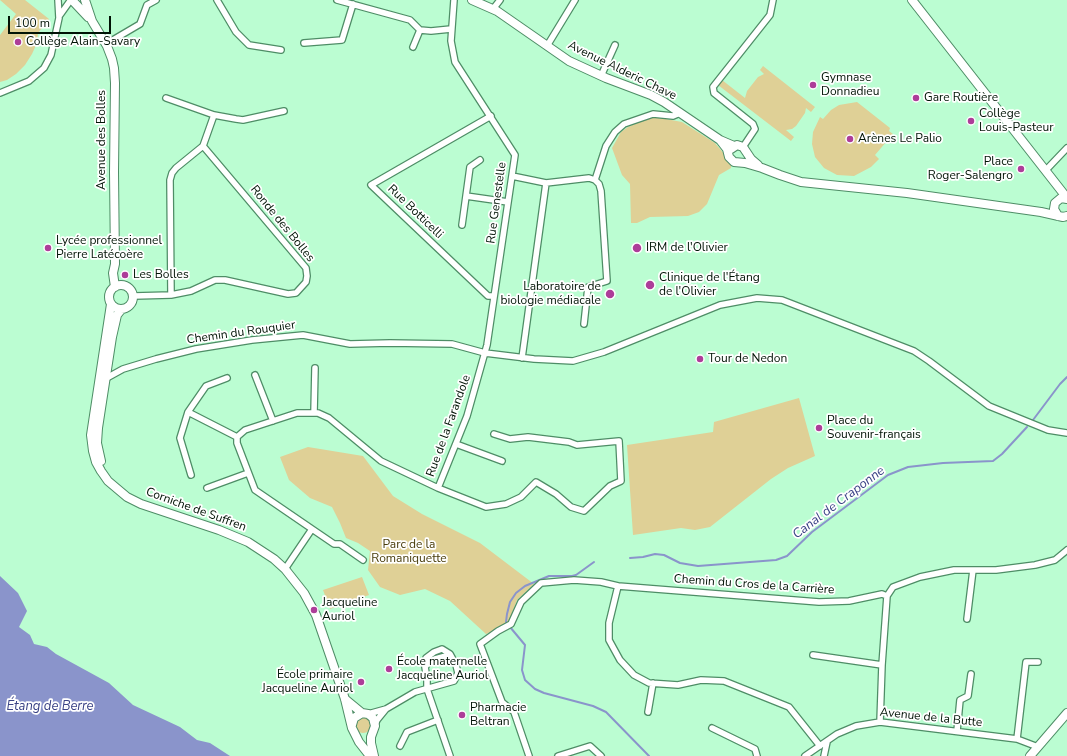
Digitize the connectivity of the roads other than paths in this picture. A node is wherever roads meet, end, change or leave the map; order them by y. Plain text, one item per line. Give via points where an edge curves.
1 (58, 0) edge
2 (63, 0) edge
3 (71, 0) edge
4 (85, 0) edge
5 (216, 0) edge
6 (337, 0) edge
7 (454, 0) edge
8 (472, 0) edge
9 (500, 0) edge
10 (575, 0) edge
11 (773, 0) edge
12 (912, 0) edge
13 (153, 1) edge
14 (353, 4) junction
15 (493, 10) junction
16 (60, 15) junction
17 (92, 21) junction
18 (451, 29) junction
19 (420, 30) junction
20 (106, 44) junction
21 (304, 44) dead end
22 (615, 45) dead end
23 (547, 46) junction
24 (413, 47) dead end
25 (282, 50) dead end
26 (601, 76) junction
27 (0, 93) edge
28 (166, 98) dead end
29 (284, 111) dead end
30 (680, 113) junction
31 (214, 115) junction
32 (491, 116) junction
33 (720, 140) junction
34 (203, 146) junction
35 (734, 146) junction
36 (1067, 148) edge
37 (745, 150) junction
38 (729, 154) junction
39 (480, 160) dead end
40 (740, 163) junction
41 (762, 168) junction
42 (1046, 170) junction
43 (512, 176) junction
44 (595, 180) junction
45 (546, 183) junction
46 (466, 196) junction
47 (1062, 200) edge
48 (508, 202) junction
49 (1041, 212) junction
50 (1058, 216) junction
51 (1067, 216) edge
52 (462, 226) dead end
53 (115, 264) junction
54 (123, 285) junction
55 (115, 287) junction
56 (170, 294) junction
57 (134, 296) junction
58 (494, 296) junction
59 (111, 304) junction
60 (121, 310) junction
61 (584, 324) dead end
62 (485, 353) junction
63 (522, 358) junction
64 (315, 368) dead end
65 (255, 375) dead end
66 (227, 378) dead end
67 (102, 381) junction
68 (188, 412) junction
69 (314, 413) junction
70 (273, 421) junction
71 (1067, 433) edge
72 (494, 434) dead end
73 (237, 437) junction
74 (456, 444) junction
75 (502, 461) dead end
76 (248, 473) junction
77 (191, 475) dead end
78 (207, 488) dead end
79 (438, 488) junction
80 (312, 529) junction
81 (1067, 550) edge
82 (363, 560) dead end
83 (285, 568) junction
84 (973, 570) junction
85 (618, 586) junction
86 (886, 596) junction
87 (967, 619) dead end
88 (813, 655) dead end
89 (1038, 662) dead end
90 (882, 665) junction
91 (971, 674) dead end
92 (653, 683) junction
93 (427, 689) junction
94 (345, 700) junction
95 (386, 709) junction
96 (648, 712) dead end
97 (365, 713) junction
98 (1067, 713) edge
99 (438, 720) junction
100 (880, 722) junction
101 (353, 728) junction
102 (712, 728) dead end
103 (374, 729) junction
104 (957, 730) junction
105 (1017, 739) junction
106 (827, 742) junction
107 (400, 746) dead end
108 (820, 746) junction
109 (1038, 747) junction
110 (370, 756) edge
111 (374, 756) edge
112 (450, 756) edge
113 (528, 756) edge
114 (558, 756) edge
115 (601, 756) edge
116 (757, 756) edge
117 (805, 756) edge
118 (824, 756) edge
119 (1030, 756) edge

1 - 16 street
2 - 3 main road
3 - 16 street
3 - 17 main road, Avenue des Bolles
4 - 17 main road, Avenue des Bolles
5 - 25 street via 236,32 249,45
6 - 14 street
7 - 18 street, Rue Genestelle
8 - 15 main road, Avenue Alderic Chave
9 - 15 street
10 - 23 street
11 - 37 street via 770,15 713,87 714,93 753,124 755,130
12 - 42 main road
13 - 20 street via 147,5 140,24
14 - 19 street via 410,20
14 - 21 street via 342,40
15 - 23 main road, Avenue Alderic Chave
16 - 27 street via 51,55 44,68 29,80
17 - 20 main road, Avenue des Bolles
18 - 19 street via 431,32
18 - 32 street, Rue Genestelle via 450,41 455,62
19 - 24 street
20 - 53 main road, Avenue des Bolles via 112,59 115,83
22 - 26 street
23 - 26 main road, Avenue Alderic Chave via 569,61
26 - 30 main road, Avenue Alderic Chave via 651,95
28 - 31 street
29 - 31 street via 243,120
30 - 33 main road, Avenue Alderic Chave
30 - 44 street via 673,116 653,114 624,124 606,146
31 - 34 street
32 - 43 street, Rue Genestelle via 515,155
32 - 58 street, Rue Botticelli via 371,185 488,296
33 - 35 main road, Avenue Alderic Chave
33 - 38 main road, Avenue Alderic Chave
34 - 56 street via 176,168 170,180
34 - 56 street, Ronde des Bolles via 306,268 306,282 296,293 288,294 225,280 215,280 191,291
35 - 37 main road
35 - 38 main road
36 - 42 street
37 - 40 main road via 745,160
37 - 41 main road via 751,160
38 - 40 main road via 731,160
39 - 46 street via 470,167
40 - 41 main road
41 - 49 main road via 801,182
42 - 47 main road via 1059,186
43 - 45 street
43 - 48 street, Rue Genestelle
44 - 45 street via 589,178
44 - 61 street via 600,191 607,281 588,287
45 - 63 street
46 - 48 street
46 - 52 street
47 - 49 main road
47 - 50 main road via 1054,211
48 - 58 street, Rue Genestelle
49 - 50 main road
50 - 51 main road
53 - 54 main road, Avenue des Bolles
53 - 55 main road, Avenue des Bolles
54 - 55 main road
54 - 57 main road via 130,289
55 - 59 main road via 109,297
56 - 57 street, Ronde des Bolles
57 - 60 main road via 128,308
58 - 62 street, Rue Genestelle
59 - 60 main road
59 - 67 main road
60 - 67 main road via 115,322
62 - 63 street, Chemin du Rouquier
62 - 67 street, Chemin du Rouquier via 452,344 350,344 303,335 252,340 190,351 123,369
62 - 74 street, Rue de la Farandole
63 - 71 street, Chemin du Rouquier via 573,361 604,352 720,306 757,298 782,300 914,351 989,406 1048,430
64 - 69 street
65 - 70 street
66 - 68 street via 206,386
67 - 83 main road, Corniche de Suffren via 91,435 96,462 108,481 127,497 141,504 248,542
68 - 73 street
68 - 77 street via 180,438
69 - 70 street, Rue de la Farandole via 297,413
69 - 79 street, Rue de la Farandole via 329,418 381,461
70 - 73 street, Rue de la Farandole via 245,430
72 - 79 street via 510,439 528,437 577,445 619,441 621,481 607,489 584,511 571,507 536,482 521,496 506,504 486,507
73 - 76 street
74 - 75 street
74 - 79 street, Rue de la Farandole
76 - 78 street
76 - 80 street via 255,490
80 - 82 street
80 - 83 street
81 - 84 street via 1055,560 1035,565
83 - 94 main road, Corniche de Suffren via 304,592 316,615
84 - 86 street via 954,570 920,577 893,587
84 - 87 street
85 - 86 street, Chemin du Cros de la Carrière via 819,602 849,601 882,594
85 - 92 street via 609,623 609,640 620,660 634,675
85 - 113 street, Chemin du Cros de la Carrière via 574,580 541,583 521,602 511,624 480,644 502,702 514,712
86 - 90 street
88 - 90 street
89 - 105 street via 1026,662
90 - 100 street
91 - 104 street via 968,696 960,700
92 - 96 street
92 - 108 street via 678,685 701,680 724,681 789,707
93 - 93 street via 454,681 458,673 450,654 442,649 426,658
93 - 95 street via 415,692
93 - 99 street
94 - 97 main road
94 - 101 main road, Corniche de Suffren
95 - 97 street
95 - 103 street via 377,720
97 - 101 main road via 356,716 352,721
97 - 103 main road via 373,718
98 - 109 main road
99 - 107 street via 407,732
99 - 112 street
100 - 104 street, Avenue de la Butte
100 - 106 street, Avenue de la Butte via 856,726 837,734
101 - 103 main road via 357,734 364,736 368,736
101 - 110 main road, Corniche de Suffren via 359,742
102 - 116 street via 755,749
103 - 111 main road via 371,743
104 - 105 street, Avenue de la Butte
105 - 109 street, Avenue de la Butte
106 - 108 street, Avenue de la Butte
106 - 118 street
108 - 117 street, Avenue de la Butte
109 - 119 main road
114 - 115 street via 590,746

